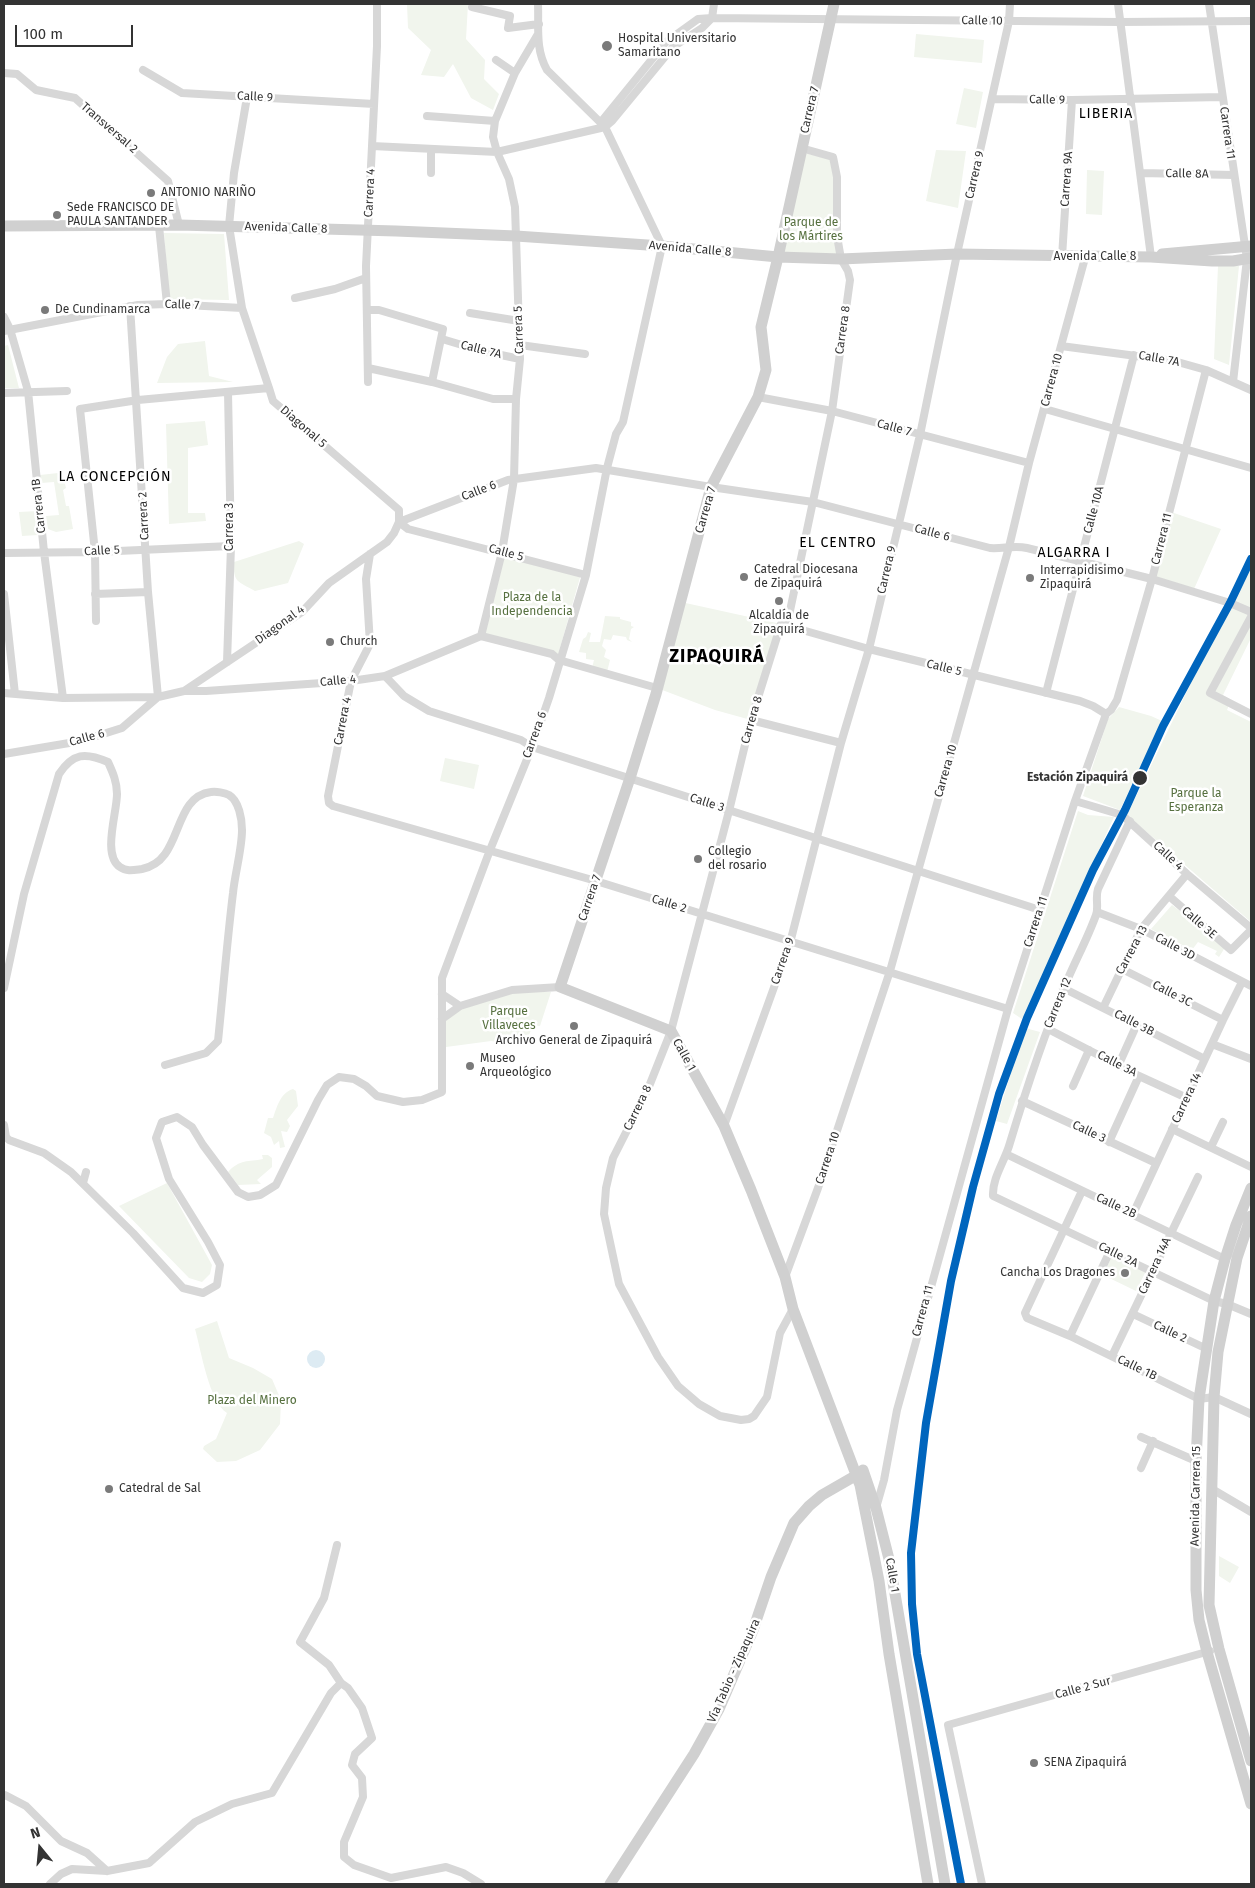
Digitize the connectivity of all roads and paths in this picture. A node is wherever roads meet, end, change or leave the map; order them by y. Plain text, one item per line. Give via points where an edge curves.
1 (377, 4) edge
2 (473, 4) edge
3 (538, 4) edge
4 (714, 4) edge
5 (834, 4) edge
6 (1010, 4) edge
7 (1118, 4) edge
8 (1209, 4) edge
9 (712, 18) junction
10 (830, 19) junction
11 (1009, 21) junction
12 (1251, 21) edge
13 (1120, 22) junction
14 (1211, 22) junction
15 (539, 24) junction
16 (538, 33) junction
17 (496, 60) dead end
18 (142, 70) dead end
19 (4, 73) edge
20 (515, 73) junction
21 (247, 97) junction
22 (1222, 97) junction
23 (1130, 98) junction
24 (992, 99) junction
25 (1072, 100) junction
26 (374, 104) junction
27 (427, 116) dead end
28 (495, 121) junction
29 (603, 125) junction
30 (372, 146) junction
31 (801, 148) junction
32 (432, 149) junction
33 (497, 152) junction
34 (431, 173) dead end
35 (1141, 174) junction
36 (1234, 175) junction
37 (4, 226) edge
38 (159, 226) junction
39 (179, 226) junction
40 (229, 226) junction
41 (368, 230) junction
42 (516, 236) junction
43 (662, 246) junction
44 (1249, 253) edge
45 (957, 254) junction
46 (778, 257) junction
47 (1062, 257) junction
48 (1086, 258) junction
49 (1151, 258) junction
50 (842, 259) junction
51 (366, 278) junction
52 (295, 298) dead end
53 (167, 304) junction
54 (130, 306) junction
55 (242, 308) junction
56 (367, 310) junction
57 (470, 313) dead end
58 (4, 317) edge
59 (519, 321) junction
60 (7, 330) edge
61 (442, 339) junction
62 (520, 345) junction
63 (1061, 346) junction
64 (585, 354) dead end
65 (1134, 355) junction
66 (520, 359) junction
67 (368, 368) junction
68 (1206, 370) junction
69 (368, 382) dead end
70 (432, 382) junction
71 (1233, 382) junction
72 (269, 388) junction
73 (1251, 390) edge
74 (28, 391) junction
75 (67, 391) dead end
76 (4, 392) edge
77 (228, 392) junction
78 (758, 397) junction
79 (516, 399) junction
80 (138, 400) junction
81 (1045, 409) junction
82 (832, 410) junction
83 (1115, 429) junction
84 (920, 435) junction
85 (1184, 450) junction
86 (1029, 463) junction
87 (607, 468) junction
88 (1251, 468) edge
89 (514, 479) junction
90 (711, 487) junction
91 (813, 502) junction
92 (399, 522) junction
93 (898, 524) junction
94 (230, 546) junction
95 (1009, 547) junction
96 (146, 549) junction
97 (44, 552) junction
98 (95, 552) junction
99 (502, 552) junction
100 (4, 553) edge
101 (370, 554) junction
102 (1081, 560) junction
103 (586, 575) junction
104 (1152, 579) junction
105 (148, 592) junction
106 (4, 594) edge
107 (95, 594) junction
108 (1251, 612) edge
109 (1251, 617) edge
110 (96, 621) dead end
111 (784, 625) junction
112 (481, 636) junction
113 (869, 649) junction
114 (559, 660) junction
115 (227, 662) junction
116 (972, 675) junction
117 (385, 676) junction
118 (351, 680) junction
119 (658, 688) junction
120 (184, 691) junction
121 (4, 693) edge
122 (1046, 693) junction
123 (15, 694) junction
124 (158, 696) junction
125 (64, 698) junction
126 (1106, 714) junction
127 (1251, 714) edge
128 (751, 720) junction
129 (842, 743) junction
130 (532, 747) junction
131 (4, 754) edge
132 (630, 778) junction
133 (1076, 801) junction
134 (330, 803) joint
135 (729, 811) junction
136 (1130, 821) junction
137 (818, 838) junction
138 (490, 850) junction
139 (918, 872) junction
140 (1187, 874) junction
141 (596, 881) junction
142 (1168, 896) junction
143 (1040, 910) junction
144 (1097, 912) junction
145 (701, 914) junction
146 (1141, 929) junction
147 (1251, 929) edge
148 (790, 943) junction
149 (1122, 969) junction
150 (890, 971) junction
151 (1242, 982) junction
152 (560, 986) junction
153 (1251, 986) edge
154 (4, 988) edge
155 (1063, 988) junction
156 (442, 994) junction
157 (460, 1006) junction
158 (1103, 1008) junction
159 (1008, 1009) junction
160 (442, 1019) junction
161 (1223, 1020) junction
162 (1137, 1024) junction
163 (1048, 1029) junction
164 (670, 1031) junction
165 (1212, 1044) junction
166 (1089, 1050) junction
167 (1251, 1058) edge
168 (1205, 1059) junction
169 (1118, 1064) junction
170 (165, 1065) dead end
171 (1139, 1076) junction
172 (1073, 1086) dead end
173 (1187, 1098) junction
174 (1022, 1101) junction
175 (1223, 1122) dead end
176 (4, 1124) edge
177 (724, 1126) junction
178 (1172, 1129) junction
179 (1109, 1142) junction
180 (1211, 1147) junction
181 (1006, 1154) junction
182 (1156, 1163) junction
183 (1251, 1167) edge
184 (86, 1172) dead end
185 (1198, 1177) dead end
186 (83, 1182) junction
187 (993, 1188) joint
188 (1251, 1188) edge
189 (1082, 1191) junction
190 (1133, 1214) junction
191 (1251, 1216) edge
192 (1065, 1229) junction
193 (1171, 1232) junction
194 (1110, 1250) junction
195 (1225, 1259) junction
196 (1152, 1271) junction
197 (785, 1279) junction
198 (1214, 1301) junction
199 (1227, 1304) junction
200 (793, 1309) junction
201 (1133, 1314) junction
202 (1251, 1314) edge
203 (1070, 1336) junction
204 (1207, 1349) junction
205 (1112, 1356) junction
206 (1214, 1398) junction
207 (1199, 1399) junction
208 (1251, 1414) edge
209 (1141, 1437) dead end
210 (1153, 1441) junction
211 (1196, 1461) junction
212 (1140, 1468) dead end
213 (862, 1479) junction
214 (884, 1480) junction
215 (1212, 1489) junction
216 (876, 1508) junction
217 (1251, 1512) edge
218 (336, 1544) dead end
219 (1219, 1649) junction
220 (1206, 1652) junction
221 (340, 1683) junction
222 (1251, 1761) edge
223 (4, 1796) edge
224 (1251, 1804) edge
225 (107, 1870) junction
226 (50, 1884) edge
227 (480, 1884) edge
228 (610, 1884) edge
229 (928, 1884) edge
230 (945, 1884) edge
231 (982, 1884) edge

1 - 26 street, Carrera 4
2 - 15 street via 472,7 510,16 508,28
3 - 15 street
4 - 9 street
5 - 10 street, Carrera 7
6 - 11 street, Carrera 9
7 - 13 street
8 - 14 street, Carrera 11
9 - 10 street, Calle 10
9 - 29 street, Calle 10 via 698,19 666,42
10 - 11 street, Calle 10
10 - 31 street, Carrera 7
11 - 13 street, Calle 10
11 - 24 street, Carrera 9
12 - 14 street, Calle 10
13 - 14 street, Calle 10
13 - 23 street
14 - 22 street, Carrera 11
15 - 16 street
16 - 20 street, Carrera 5
16 - 29 street via 538,47 547,70
17 - 20 street
18 - 21 street, Calle 9 via 182,93
19 - 39 street, Transversal 2 via 17,74 36,90 75,98 168,181
20 - 28 street, Carrera 5
21 - 26 street, Calle 9
21 - 40 street
22 - 23 street, Calle 9
22 - 36 street, Carrera 11
23 - 25 street, Calle 9
23 - 35 street
24 - 25 street, Calle 9
24 - 45 street, Carrera 9
25 - 47 street, Carrera 9A
26 - 30 street, Carrera 4
27 - 28 street
28 - 33 street, Carrera 5
29 - 33 street
29 - 43 street
30 - 32 street
30 - 41 street, Carrera 4
31 - 46 street, Carrera 7
31 - 50 street, Carrera 8 via 833,157 837,177 837,236
32 - 33 street
32 - 34 street
33 - 42 street, Carrera 5 via 509,179
35 - 36 street, Calle 8A
35 - 49 street
36 - 44 street, Carrera 11
37 - 38 street, Avenida Calle 8
38 - 39 street, Avenida Calle 8
38 - 53 street
39 - 40 street, Avenida Calle 8
40 - 41 street, Avenida Calle 8
40 - 55 street
41 - 42 street, Avenida Calle 8
41 - 51 street, Carrera 4
42 - 43 street, Avenida Calle 8
42 - 59 street, Carrera 5
43 - 46 street, Avenida Calle 8
43 - 87 street via 623,422 616,434
44 - 49 street, Avenida Calle 8 via 1167,252
44 - 71 street, Carrera 11
45 - 47 street, Avenida Calle 8
45 - 50 street, Avenida Calle 8
45 - 84 street, Carrera 9
46 - 50 street, Avenida Calle 8
46 - 78 street, Carrera 7 via 761,326 766,370
47 - 48 street, Avenida Calle 8
48 - 49 street, Avenida Calle 8
48 - 63 street, Carrera 10
50 - 82 street, Carrera 8 via 850,280
51 - 52 street
51 - 56 street, Carrera 4
53 - 54 street, Calle 7
53 - 55 street, Calle 7
54 - 60 street, Calle 7
54 - 80 street, Carrera 2
55 - 72 street, Diagonal 5
56 - 61 street via 379,310 443,329
56 - 67 street, Carrera 4
57 - 59 street
58 - 60 street, Carrera 1B
59 - 62 street, Carrera 5
60 - 74 street, Carrera 1B
61 - 66 street, Calle 7A
61 - 70 street
62 - 64 street, Calle 7A
62 - 66 street, Carrera 5
63 - 65 street, Calle 7A
63 - 81 street, Carrera 10
65 - 68 street, Calle 7A
65 - 83 street, Calle 10A
66 - 79 street, Carrera 5
67 - 69 street, Carrera 4
67 - 70 street
68 - 71 street, Calle 7A
68 - 85 street, Carrera 11
70 - 79 street via 493,399
71 - 73 street, Calle 7A
72 - 77 street
72 - 92 street, Diagonal 5 via 274,401 398,510
74 - 75 street
74 - 76 street
74 - 97 street, Carrera 1B
77 - 80 street
77 - 94 street, Carrera 3
78 - 82 street, Calle 7
78 - 90 street, Carrera 7
79 - 89 street, Carrera 5
80 - 96 street, Carrera 2
80 - 98 street via 80,408
81 - 83 street
81 - 86 street, Carrera 10
82 - 84 street, Calle 7
82 - 91 street, Carrera 8
83 - 85 street
83 - 102 street, Calle 10A
84 - 86 street, Calle 7
84 - 93 street, Carrera 9
85 - 88 street
85 - 104 street, Carrera 11
86 - 95 street, Carrera 10
87 - 89 street, Calle 6
87 - 90 street, Calle 6
87 - 103 street, Carrera 6
89 - 92 street, Calle 6
89 - 99 street, Carrera 5
90 - 91 street, Calle 6
90 - 119 street, Carrera 7
91 - 93 street, Calle 6
91 - 111 street, Carrera 8
92 - 99 street, Calle 5 via 408,529
92 - 101 street via 387,542
93 - 95 street, Calle 6 via 990,548
93 - 113 street, Carrera 9
94 - 96 street, Calle 5
94 - 115 street, Carrera 3
95 - 102 street, Calle 6 via 1022,546
95 - 116 street, Carrera 10
96 - 98 street, Calle 5
96 - 105 street, Carrera 2
97 - 98 street, Calle 5
97 - 100 street, Calle 5
97 - 125 street, Carrera 1B
98 - 107 street
99 - 103 street, Calle 5
99 - 112 street, Carrera 5
101 - 115 street, Diagonal 4 via 329,583 302,612
101 - 118 street, Carrera 4 via 366,579 370,644
102 - 104 street, Calle 6
102 - 122 street, Calle 10A
103 - 114 street, Carrera 6
104 - 108 street, Calle 6
104 - 126 street, Carrera 11 via 1117,700
105 - 107 street
105 - 124 street, Carrera 2
106 - 123 street
107 - 110 street
109 - 127 street via 1210,694
111 - 113 street, Calle 5
111 - 128 street, Carrera 8
112 - 114 street via 552,654
112 - 117 street, Calle 4
113 - 116 street, Calle 5
113 - 129 street, Carrera 9
114 - 119 street
114 - 130 street, Carrera 6
115 - 120 street, Diagonal 4
116 - 122 street, Calle 5
116 - 139 street, Carrera 10
117 - 118 street, Calle 4
117 - 130 street, Calle 3 via 404,696 429,712 521,740
118 - 120 street, Calle 4
118 - 134 street, Carrera 4 via 328,796
119 - 132 street, Carrera 7
120 - 124 street, Calle 4
121 - 123 street, Calle 4
122 - 126 street, Calle 5 via 1093,706
123 - 125 street, Calle 4
124 - 125 street, Calle 4
124 - 131 street, Calle 6 via 122,728 81,740
126 - 133 street, Carrera 11
128 - 129 street
128 - 135 street, Carrera 8
129 - 137 street, Carrera 9
130 - 132 street, Calle 3
130 - 138 street, Carrera 6
132 - 135 street, Calle 3
132 - 141 street, Carrera 7
133 - 136 street, Calle 4 via 1122,815
133 - 143 street, Carrera 11
134 - 138 street, Calle 2
135 - 137 street, Calle 3
135 - 145 street, Carrera 8
136 - 140 street, Calle 4
136 - 144 street, Carrera 12 via 1098,889
137 - 139 street, Calle 3
137 - 148 street, Carrera 9
138 - 141 street, Calle 2
138 - 156 street, Carrera 6 via 442,978
139 - 143 street, Calle 3
139 - 150 street, Carrera 10
140 - 142 street, Carrera 13
140 - 147 street, Calle 4
141 - 145 street, Calle 2
141 - 152 street, Carrera 7
142 - 146 street, Carrera 13
142 - 147 street, Calle 3E via 1231,950
143 - 159 street, Carrera 11
144 - 146 street, Calle 3D
144 - 155 street, Carrera 12
145 - 148 street, Calle 2
145 - 164 street, Carrera 8
146 - 149 street, Carrera 13
146 - 151 street, Calle 3D
148 - 150 street, Calle 2
148 - 177 street, Carrera 9
149 - 158 street, Carrera 13
149 - 161 street, Calle 3C
150 - 159 street, Calle 2
150 - 197 street, Carrera 10
151 - 153 street, Calle 3D
151 - 161 street, Carrera 14
152 - 157 street, Calle 1 via 512,990
152 - 164 street, Calle 1
154 - 170 street via 24,894 59,774 67,762 81,755 108,762 115,776 117,795 112,855 119,866 130,871 149,868 160,860 171,847 191,801 201,793 229,796 238,806 242,830 218,1040 206,1053
155 - 158 street, Calle 3B
155 - 163 street, Carrera 12
156 - 157 street
156 - 160 street, Carrera 6
157 - 160 street, Calle 1
158 - 162 street, Calle 3B
159 - 214 street, Carrera 11 via 899,1401
160 - 186 street, Carrera 6 via 442,1092 422,1100 403,1102 377,1096 354,1079 339,1077 327,1085 318,1100 276,1185 260,1195 248,1197 238,1192 192,1127 177,1117 162,1122 156,1138 169,1179 220,1265 217,1285 203,1293 182,1288
161 - 165 street, Carrera 14
162 - 168 street, Calle 3B
162 - 169 street
163 - 166 street, Calle 3A
163 - 174 street, Carrera 12
164 - 177 street, Calle 1
164 - 200 street, Carrera 8 via 648,1089 613,1158 606,1188 604,1214 619,1284 658,1357 678,1386 720,1416 741,1420 754,1416 767,1398 780,1333
165 - 167 street
165 - 168 street, Carrera 14
166 - 169 street, Calle 3A
166 - 172 street
168 - 173 street, Carrera 14
169 - 171 street, Calle 3A
171 - 173 street, Calle 3A
171 - 179 street
173 - 178 street, Carrera 14
174 - 179 street, Calle 3
174 - 181 street, Carrera 12
175 - 180 street
176 - 186 street via 9,1140 44,1154
177 - 197 street, Calle 1
178 - 180 street
178 - 182 street, Carrera 14
179 - 182 street, Calle 3
180 - 183 street
181 - 187 street, Carrera 12
181 - 189 street, Calle 2B
182 - 190 street, Carrera 14
184 - 186 street
185 - 193 street, Carrera 14A
187 - 192 street, Calle 2A via 993,1196
188 - 195 street, Avenida Carrera 15
189 - 190 street, Calle 2B
189 - 192 street
190 - 193 street, Calle 2B
191 - 199 street, Avenida Carrera 15
192 - 194 street, Calle 2A
192 - 203 street, Calle 1B via 1025,1313 1027,1318
193 - 195 street, Calle 2B
193 - 196 street, Carrera 14A
194 - 196 street, Calle 2A
194 - 203 street
195 - 198 street, Avenida Carrera 15
196 - 198 street, Calle 2A
196 - 201 street, Carrera 14A
197 - 200 street, Calle 1
197 - 213 street, Calle 1 via 800,1307
198 - 199 street, Calle 2A
198 - 204 street, Avenida Carrera 15
199 - 202 street, Calle 2A
199 - 206 street, Avenida Carrera 15
200 - 213 street, Calle 1
201 - 204 street, Calle 2
201 - 205 street, Carrera 14A
203 - 205 street, Calle 1B
204 - 207 street, Avenida Carrera 15
205 - 207 street, Calle 1B
206 - 207 street
206 - 208 street
206 - 215 street, Avenida Carrera 15
207 - 211 street, Avenida Carrera 15
209 - 210 street
210 - 211 street
210 - 212 street
211 - 220 street, Avenida Carrera 15 via 1196,1590
213 - 214 street via 878,1485
213 - 216 street, Calle 1
213 - 228 street, Vía Tabio - Zipaquira via 822,1495 794,1523 719,1709 694,1754
213 - 229 street, Calle 1 via 864,1507
214 - 216 street, Carrera 11
215 - 217 street
215 - 219 street, Avenida Carrera 15 via 1208,1605
216 - 230 street, Calle 1 via 889,1559
218 - 221 street via 324,1598 300,1642 329,1664
219 - 220 street, Calle 2 Sur
219 - 222 street, Avenida Carrera 15
220 - 224 street, Avenida Carrera 15
220 - 231 street, Calle 2 Sur via 948,1725
221 - 225 street via 272,1793 232,1804 195,1822 150,1863
221 - 227 street via 348,1688 362,1708 372,1738 355,1754 352,1765 362,1778 362,1797 344,1842 344,1857 354,1865 392,1878 446,1867 464,1873
223 - 225 street via 26,1806 61,1841 87,1852
225 - 226 street via 72,1869

